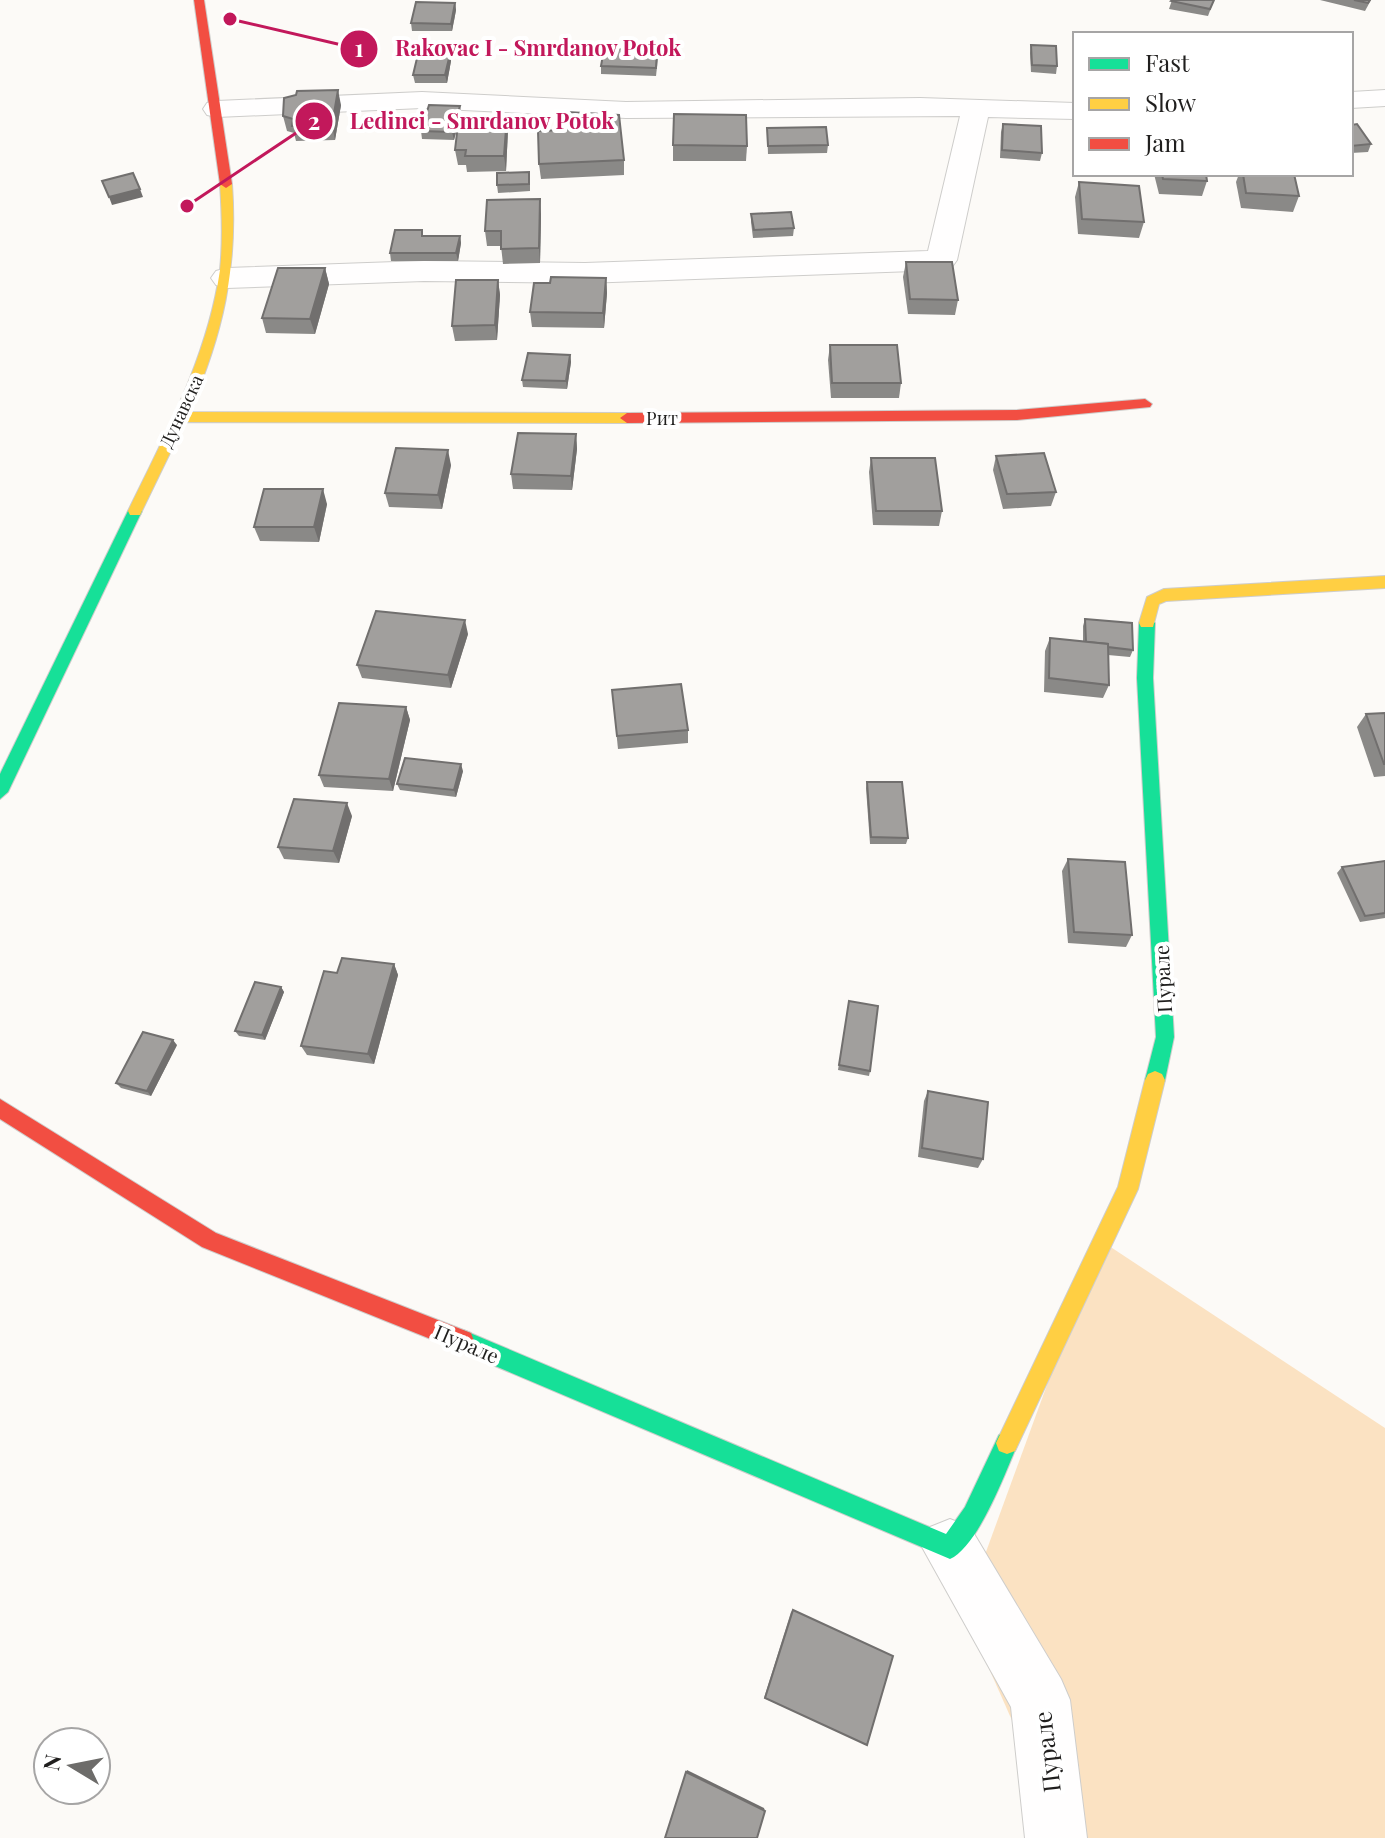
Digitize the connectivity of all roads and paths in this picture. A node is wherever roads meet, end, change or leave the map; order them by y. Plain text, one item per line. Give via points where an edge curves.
1 (199, 0) edge
2 (1385, 98) edge
3 (1353, 100) edge
4 (976, 108) junction
5 (217, 109) junction
6 (1073, 111) edge
7 (227, 278) junction
8 (1145, 404) dead end
9 (180, 417) junction
10 (1385, 582) edge
11 (0, 792) edge
12 (0, 1108) edge
13 (950, 1547) junction
14 (1056, 1838) edge

1 - 5 street, Дунавска
2 - 3 street
4 - 5 street via 626,110 422,100
4 - 6 street
4 - 7 street via 941,260 585,273 424,271
5 - 7 street, Дунавска via 231,222
7 - 9 street, Дунавска via 206,356
8 - 9 street, Рит via 987,415
9 - 11 street, Дунавска
10 - 13 street, Пурале via 1164,595 1148,608 1145,678 1165,1037 1128,1189 973,1515
12 - 13 street, Пурале via 209,1240 444,1333
13 - 14 street, Пурале via 1040,1700

